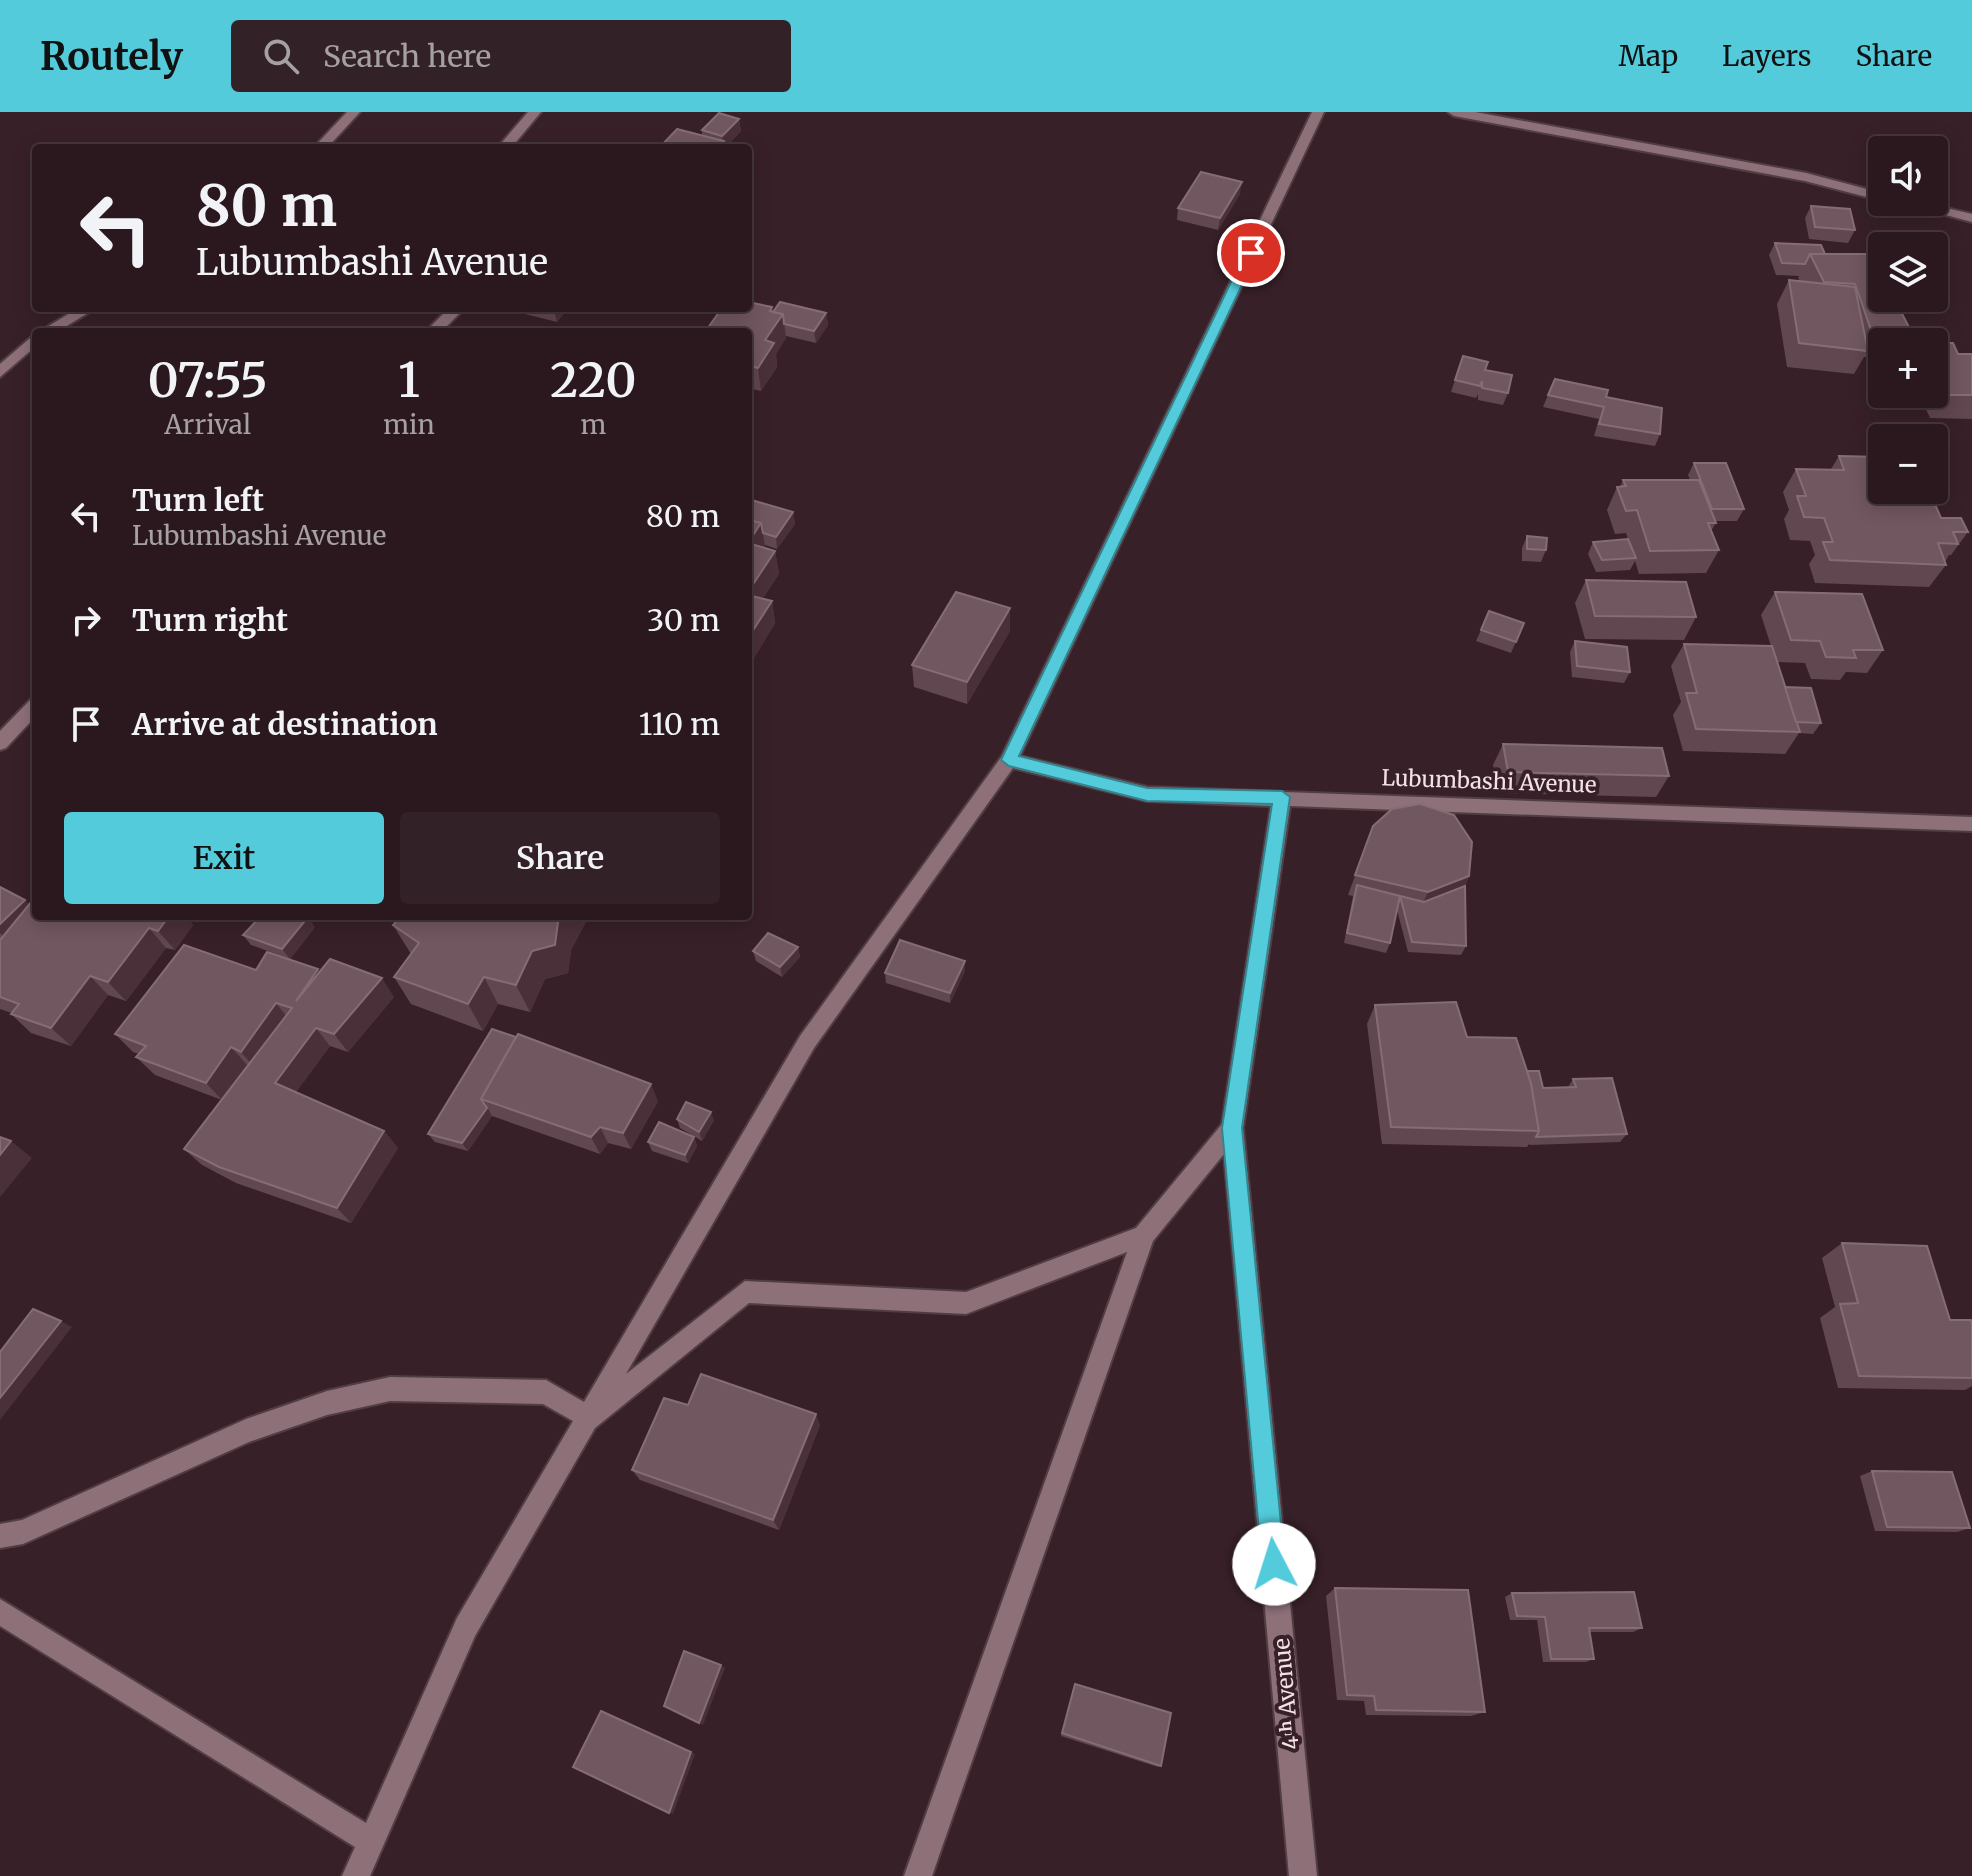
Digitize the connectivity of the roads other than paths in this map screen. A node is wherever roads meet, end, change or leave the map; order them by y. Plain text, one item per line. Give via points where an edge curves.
1 (354, 112) edge
2 (535, 112) edge
3 (1318, 112) edge
4 (1454, 112) edge
5 (324, 144) edge
6 (507, 144) edge
7 (1868, 193) edge
8 (1948, 212) edge
9 (1972, 218) edge
10 (82, 312) edge
11 (454, 312) edge
12 (53, 328) edge
13 (436, 328) edge
14 (32, 342) edge
15 (0, 372) edge
16 (32, 709) edge
17 (0, 743) edge
18 (1009, 760) junction
19 (1282, 797) junction
20 (1972, 824) edge
21 (1232, 1128) junction
22 (1144, 1235) junction
23 (590, 1418) junction
24 (0, 1536) edge
25 (0, 1612) edge
26 (373, 1843) junction
27 (356, 1876) edge
28 (918, 1876) edge
29 (1303, 1876) edge

1 - 5 street
2 - 6 street
3 - 18 street
4 - 7 street via 1806,177
8 - 9 street
10 - 12 street
11 - 13 street
14 - 15 street
16 - 17 street
18 - 19 street, Lubumbashi Avenue via 1147,794
18 - 23 street via 807,1042
19 - 20 street, Lubumbashi Avenue
19 - 21 street, 4ᵗʰ Avenue
21 - 22 street
21 - 29 street, 4ᵗʰ Avenue
22 - 23 street via 966,1303 745,1292
22 - 28 street
23 - 24 street via 546,1392 390,1389 327,1403 246,1431 23,1532
23 - 26 street via 466,1627
25 - 26 street
26 - 27 street

